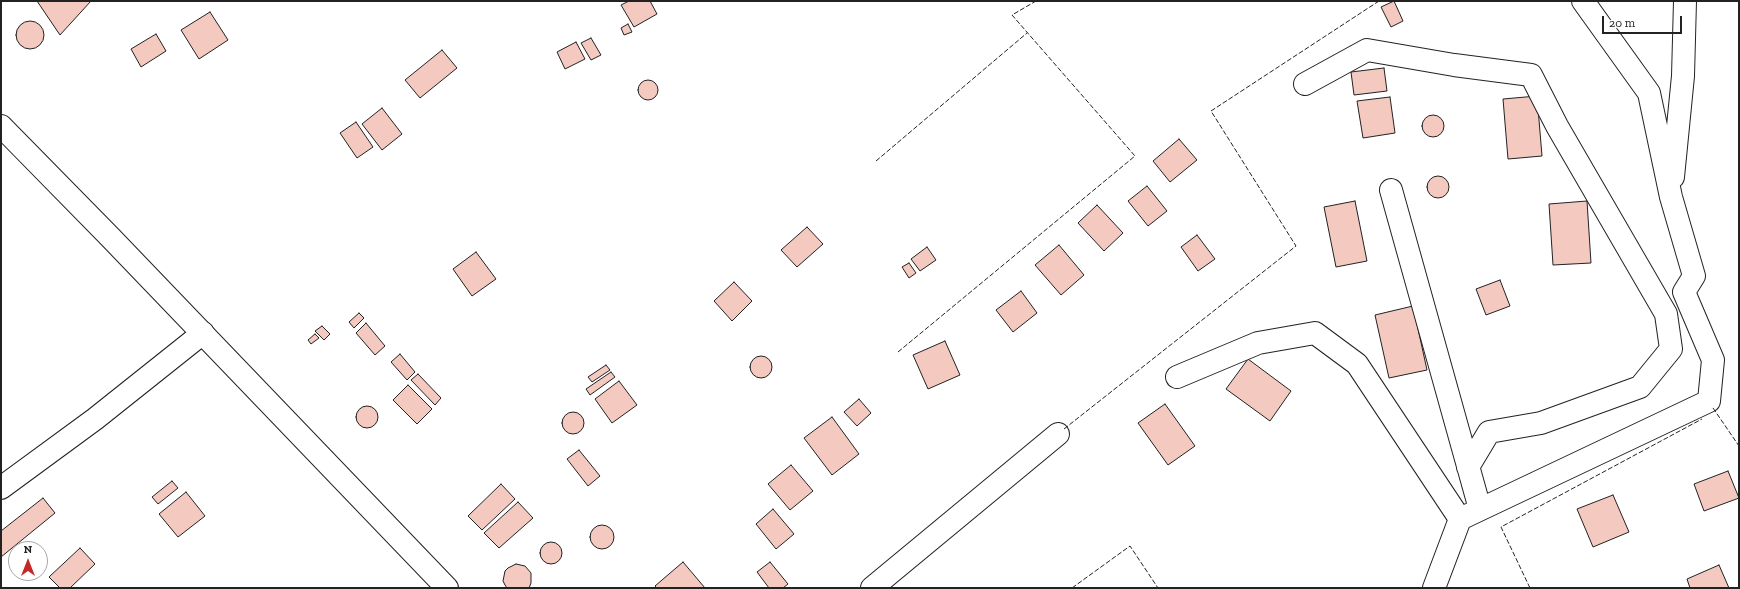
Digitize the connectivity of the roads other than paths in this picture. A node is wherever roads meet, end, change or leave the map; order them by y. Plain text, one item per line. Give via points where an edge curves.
1 (1583, 1) edge
2 (1685, 1) edge
3 (1305, 84) dead end
4 (1, 126) edge
5 (1391, 190) dead end
6 (1671, 197) junction
7 (203, 333) junction
8 (1177, 377) dead end
9 (1058, 434) dead end
10 (1468, 466) junction
11 (1, 488) edge
12 (1480, 509) junction
13 (1460, 519) junction
14 (447, 588) edge
15 (872, 588) edge
16 (1434, 588) edge

1 - 6 street via 1649,93
2 - 6 street via 1683,76
3 - 10 street via 1367,50 1531,75 1557,126 1666,314 1671,349 1640,387 1542,423 1489,432
4 - 7 street
5 - 10 street
6 - 12 street via 1694,276 1684,292 1713,360 1709,401
7 - 11 street via 95,419
7 - 14 street
8 - 13 street via 1258,343 1315,333 1358,364
9 - 15 street
10 - 12 street
12 - 13 street
13 - 16 street

